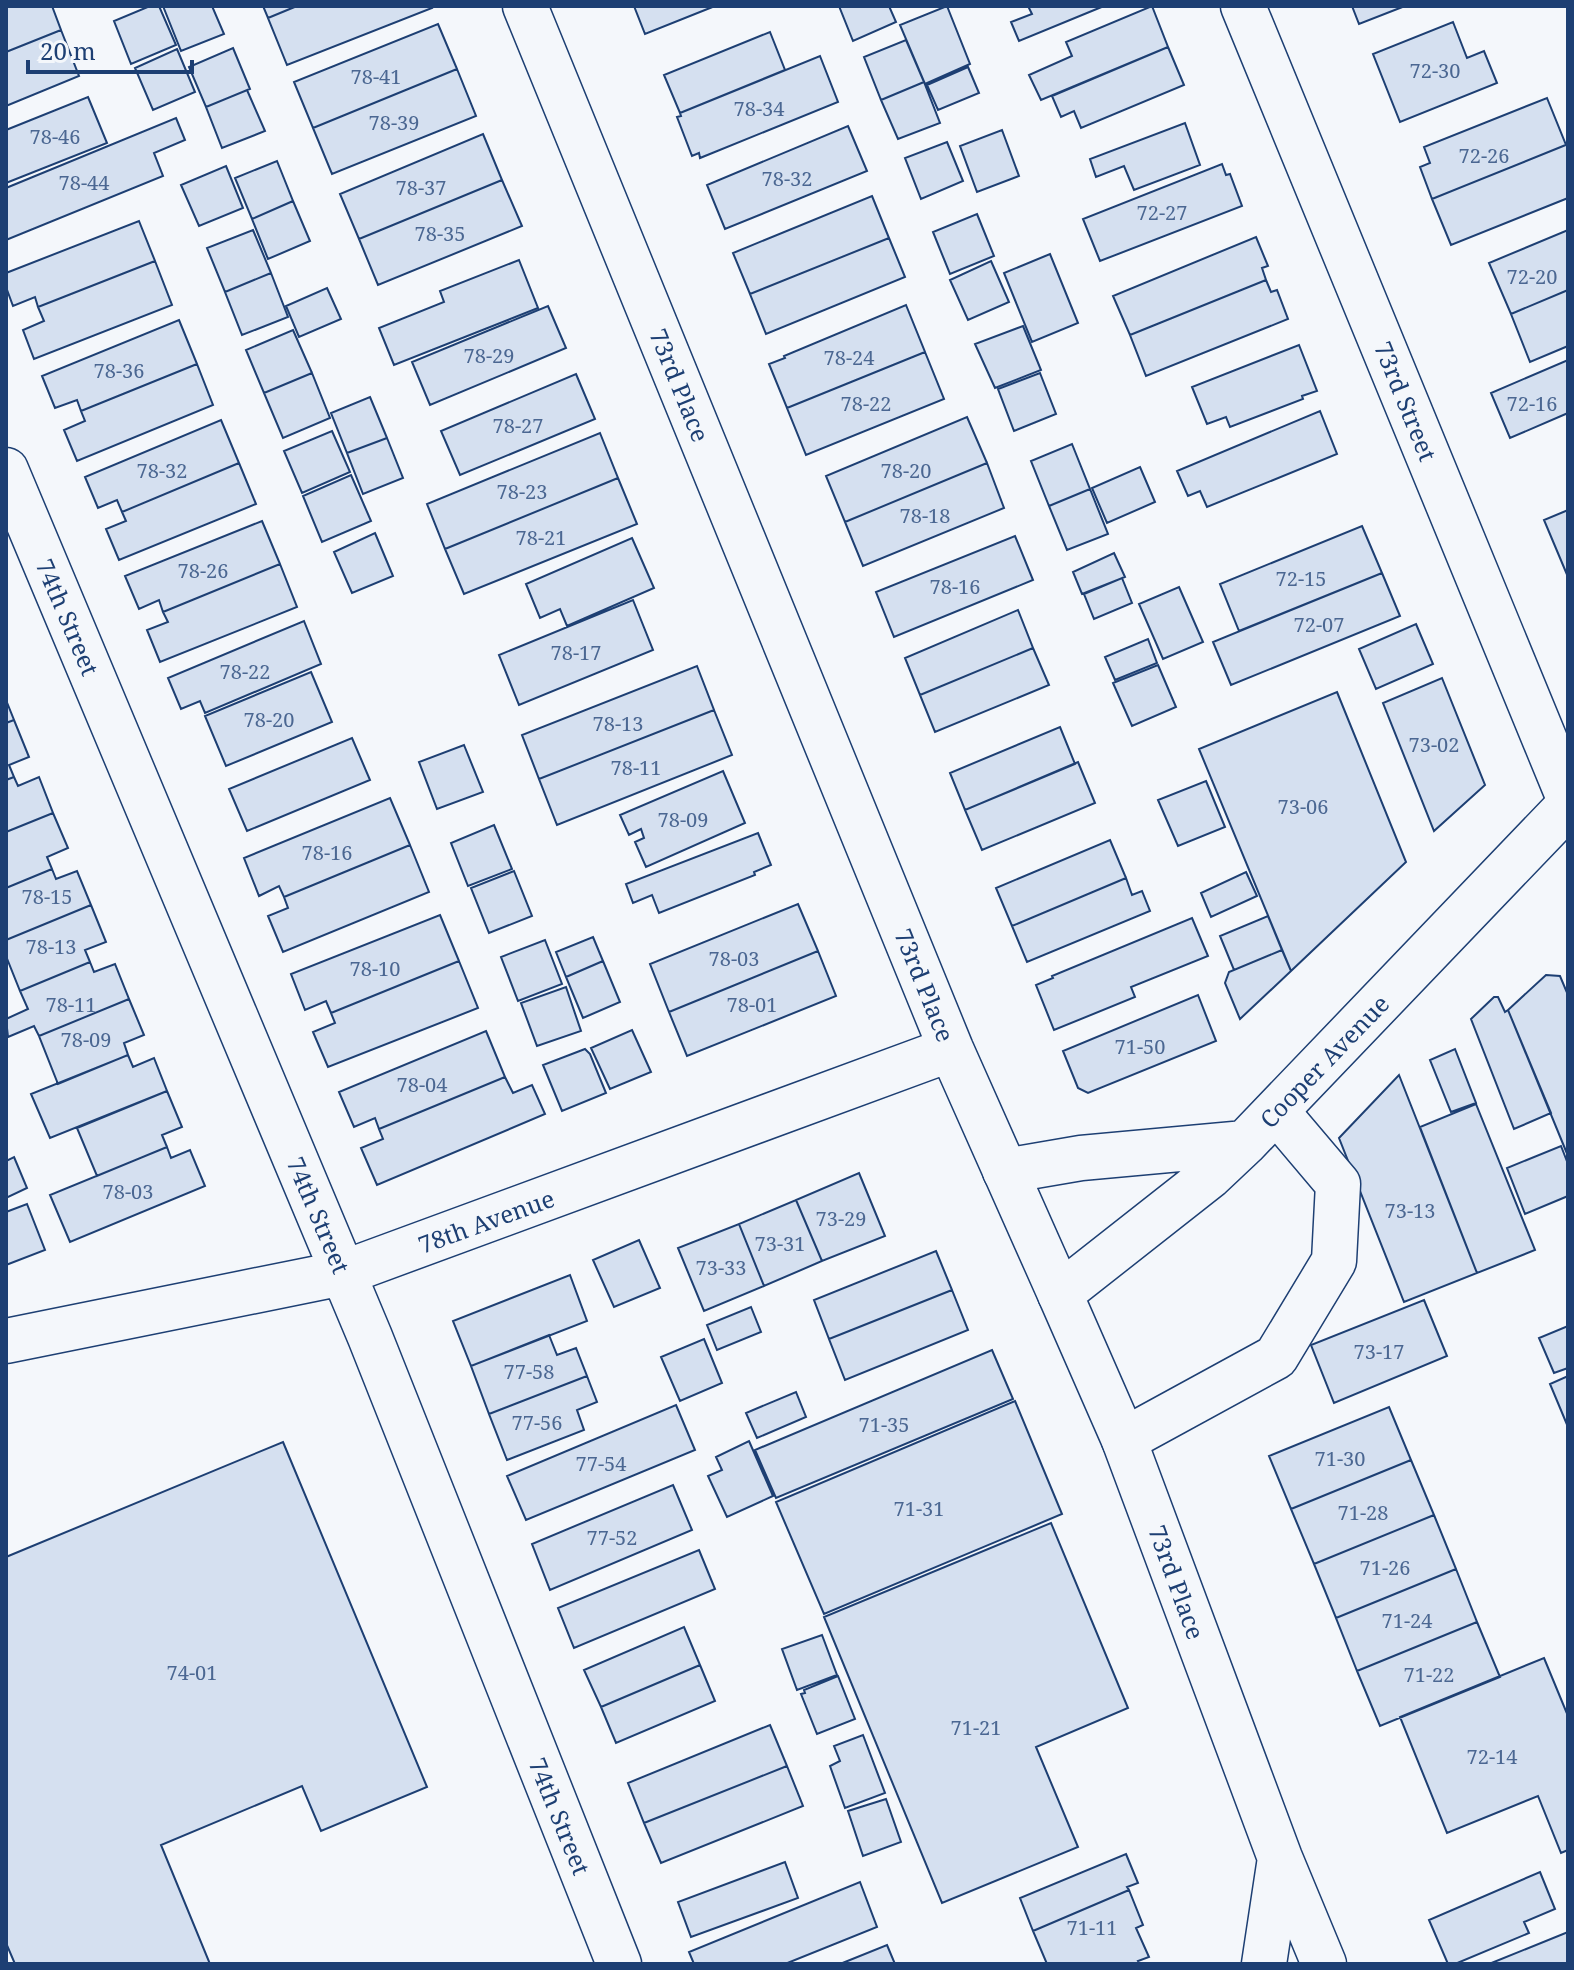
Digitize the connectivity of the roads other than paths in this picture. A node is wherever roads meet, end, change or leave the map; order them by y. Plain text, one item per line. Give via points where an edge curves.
1 (525, 6) edge
2 (1243, 6) edge
3 (6, 470) edge
4 (1568, 796) edge
5 (1568, 806) edge
6 (951, 1049) junction
7 (1277, 1112) junction
8 (1245, 1143) junction
9 (1005, 1171) junction
10 (343, 1273) junction
11 (1060, 1294) junction
12 (6, 1341) edge
13 (1124, 1440) junction
14 (1280, 1858) junction
15 (619, 1964) edge
16 (1264, 1964) edge
17 (1324, 1964) edge

1 - 6 street, 73rd Place
2 - 4 street, 73rd Street
3 - 10 street, 74th Street
5 - 7 street, Cooper Avenue
6 - 9 street, 73rd Place
6 - 10 street, 78th Avenue
7 - 8 street, Cooper Avenue
7 - 13 street via 1338,1184 1334,1261 1276,1357
8 - 9 street via 1081,1158
8 - 11 street, Cooper Avenue
9 - 11 street, 73rd Place
10 - 12 street, 78th Avenue
10 - 15 street, 74th Street
11 - 13 street, 73rd Place
13 - 14 street, 73rd Place
14 - 16 street
14 - 17 street, 73rd Place

